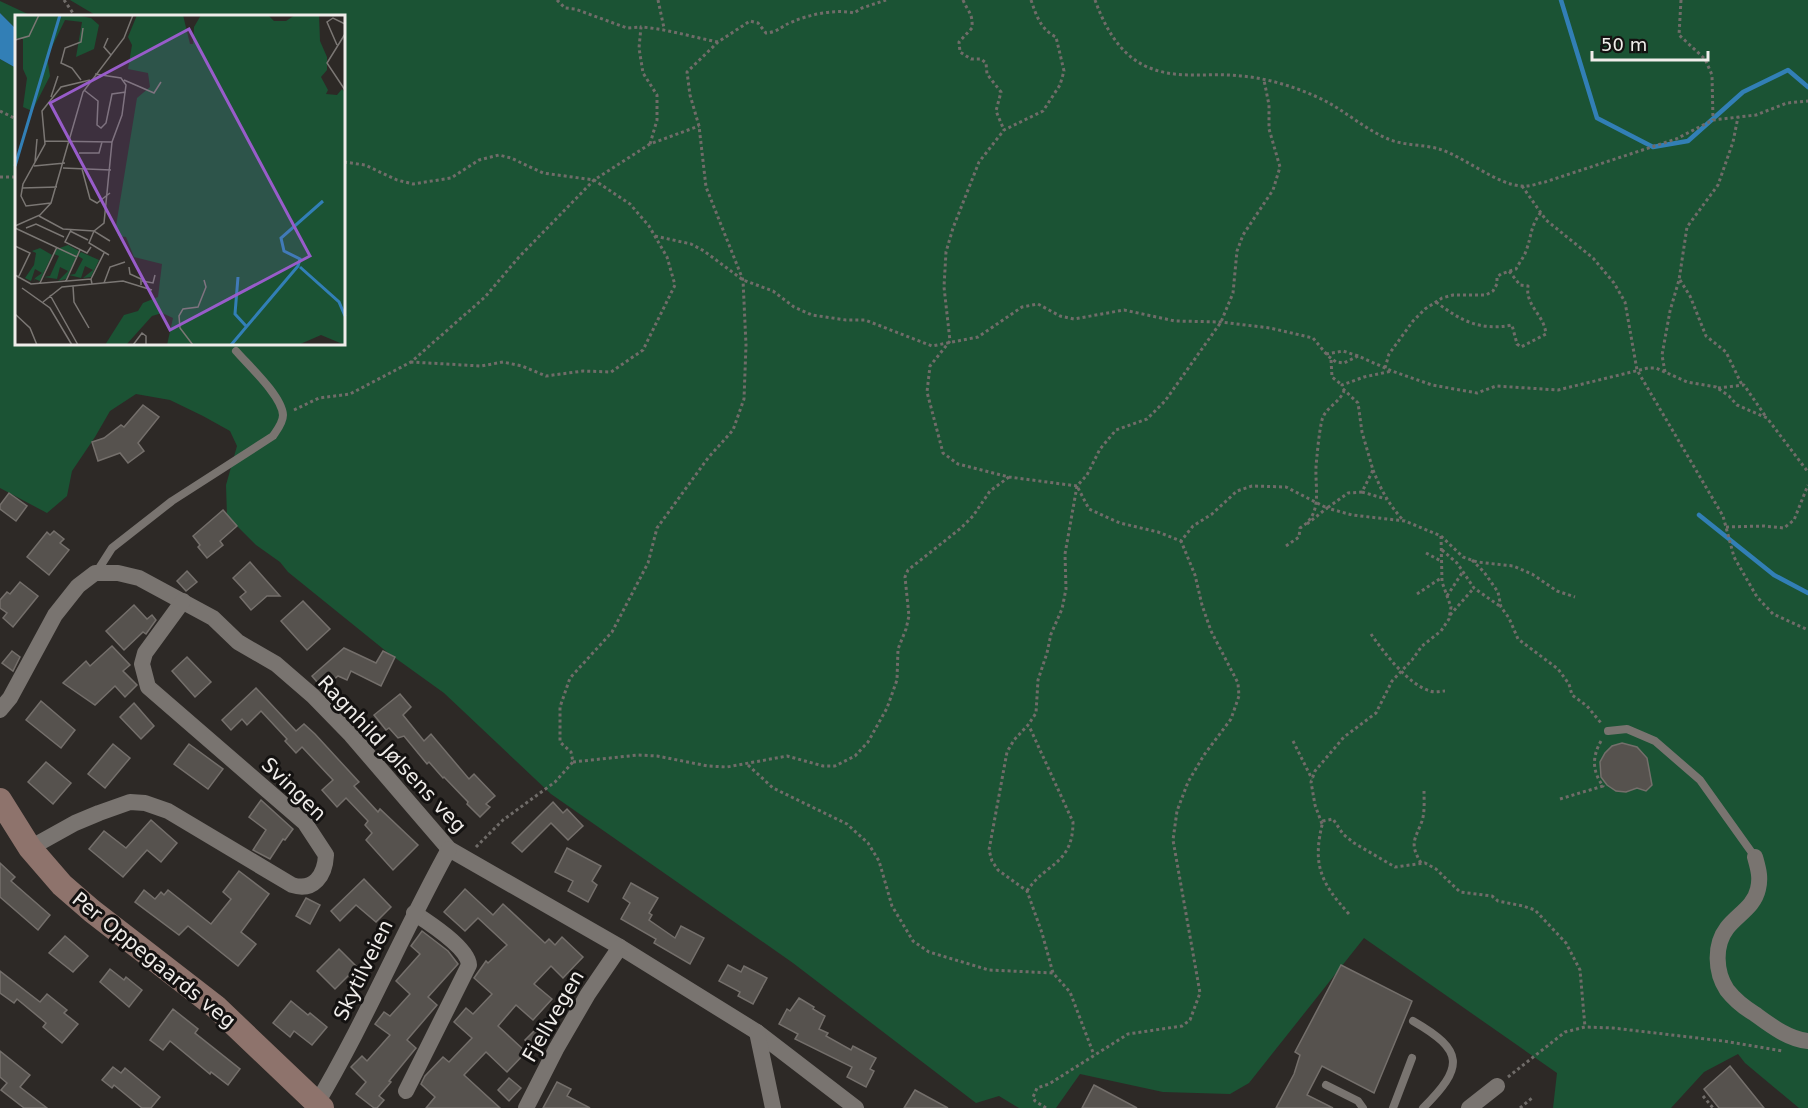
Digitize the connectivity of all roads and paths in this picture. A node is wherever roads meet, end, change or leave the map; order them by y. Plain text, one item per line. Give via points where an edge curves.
1 (64, 0) edge
2 (557, 0) edge
3 (658, 0) edge
4 (886, 0) edge
5 (963, 0) edge
6 (1031, 0) edge
7 (1095, 0) edge
8 (1681, 0) edge
9 (74, 15) edge
10 (641, 27) junction
11 (664, 28) junction
12 (718, 42) junction
13 (1264, 80) junction
14 (1808, 101) edge
15 (0, 111) edge
16 (1738, 117) junction
17 (15, 118) edge
18 (1713, 120) junction
19 (699, 126) junction
20 (1004, 130) junction
21 (650, 144) junction
22 (345, 162) edge
23 (594, 180) junction
24 (1522, 186) junction
25 (1541, 212) junction
26 (655, 236) junction
27 (1509, 272) junction
28 (743, 280) junction
29 (1679, 280) junction
30 (1436, 302) junction
31 (1221, 322) junction
32 (950, 341) junction
33 (236, 351) dead end
34 (1326, 354) junction
35 (1358, 356) junction
36 (1331, 360) junction
37 (411, 362) junction
38 (1385, 368) junction
39 (1637, 370) junction
40 (1392, 371) junction
41 (1665, 372) junction
42 (1342, 385) junction
43 (1742, 385) junction
44 (1718, 388) junction
45 (1344, 391) junction
46 (283, 415) junction
47 (1767, 418) junction
48 (1373, 470) junction
49 (1808, 472) edge
50 (1009, 477) junction
51 (1808, 485) edge
52 (1077, 486) junction
53 (1362, 492) junction
54 (1386, 500) junction
55 (1317, 503) junction
56 (1327, 508) junction
57 (1405, 521) junction
58 (1307, 524) junction
59 (1726, 527) junction
60 (1441, 536) junction
61 (1181, 541) junction
62 (1286, 546) dead end
63 (1440, 549) junction
64 (1426, 553) dead end
65 (1472, 560) junction
66 (1441, 561) junction
67 (1432, 563) dead end
68 (1463, 572) junction
69 (95, 573) junction
70 (1441, 578) junction
71 (1474, 588) junction
72 (1417, 594) dead end
73 (1447, 596) junction
74 (1575, 597) dead end
75 (183, 601) junction
76 (1501, 607) junction
77 (1449, 617) junction
78 (1808, 630) edge
79 (1371, 634) dead end
80 (1401, 670) junction
81 (1445, 691) dead end
82 (0, 710) edge
83 (1028, 725) junction
84 (1608, 731) junction
85 (1293, 741) dead end
86 (573, 762) junction
87 (747, 764) junction
88 (1312, 779) junction
89 (1424, 790) dead end
90 (1560, 799) dead end
91 (0, 800) edge
92 (1322, 824) junction
93 (30, 848) junction
94 (449, 849) junction
95 (1755, 857) joint
96 (465, 859) junction
97 (1421, 863) junction
98 (1027, 891) junction
99 (414, 913) junction
100 (1349, 914) dead end
101 (620, 947) junction
102 (1053, 973) junction
103 (1413, 1021) dead end
104 (1584, 1027) junction
105 (757, 1032) junction
106 (1808, 1041) edge
107 (1786, 1052) dead end
108 (1094, 1055) junction
109 (1412, 1058) dead end
110 (1326, 1085) dead end
111 (1497, 1086) joint
112 (406, 1091) dead end
113 (1703, 1096) dead end
114 (1532, 1098) dead end
115 (317, 1106) edge
116 (526, 1108) edge
117 (773, 1108) edge
118 (856, 1108) edge
119 (1046, 1108) edge
120 (1363, 1108) edge
121 (1393, 1108) edge
122 (1423, 1108) edge
123 (1469, 1108) edge
124 (1520, 1108) edge
125 (1713, 1108) edge

1 - 9 path
2 - 10 path via 565,8 627,28
3 - 11 path
4 - 12 path via 854,13 842,10 791,22 776,32 766,33 758,23 750,21
5 - 20 path via 971,12 972,28 958,42 960,52 986,63 987,74 1001,93 996,111
6 - 20 path via 1038,19 1056,37 1064,71 1043,111
7 - 13 path via 1119,45 1131,58 1150,68 1171,74 1240,75
8 - 18 path via 1679,35 1705,59 1712,75
10 - 11 path
10 - 21 path via 643,73 657,95 657,120
11 - 12 path
12 - 19 path via 687,72
13 - 24 path via 1317,97 1388,139 1440,149
13 - 31 path via 1269,129 1280,167 1272,190 1243,235 1237,251 1233,293
14 - 16 path
15 - 17 path
16 - 18 path
16 - 29 path via 1718,184 1687,227
18 - 24 path via 1676,140
19 - 21 path
19 - 28 path via 706,188
20 - 32 path via 980,162 946,252 944,287
21 - 23 path
22 - 23 path via 365,165 414,184 451,178 479,159 499,155 543,173
23 - 26 path via 630,204
23 - 37 path via 485,297
24 - 25 path
25 - 27 path via 1529,234 1527,250 1516,269
25 - 39 path via 1593,258 1614,283 1627,309
26 - 28 path via 697,248
26 - 37 path via 667,257 675,285 643,350 611,372 546,376 502,362 481,366
27 - 30 path via 1497,277 1493,291 1486,295 1453,295
27 - 30 path via 1520,285 1528,286 1527,295 1545,324 1546,333 1521,347 1512,325 1494,328 1474,324 1458,319
28 - 32 path via 773,291 812,315 864,320 932,346
28 - 86 path via 744,399 733,430 657,528 648,563 612,632 570,678 560,707 560,742 572,752
29 - 41 path via 1662,355
29 - 43 path via 1706,336 1726,352
30 - 38 path via 1413,321 1389,354
31 - 32 path via 1175,321 1124,310 1074,318 1060,316 1038,304 1022,307 978,337
31 - 34 path via 1313,338
31 - 52 path via 1165,401 1147,419 1116,430
32 - 50 path via 930,366 927,392 943,453 958,464
33 - 46 lane via 279,400
34 - 35 path via 1343,351
34 - 36 path
35 - 36 path via 1344,363
35 - 38 path
36 - 42 path via 1332,377
37 - 46 path via 350,394 319,398
38 - 40 path
39 - 40 path via 1558,390 1496,386 1477,393 1431,385
39 - 41 path
39 - 59 path
40 - 42 path
41 - 44 path via 1687,382
42 - 45 path
43 - 44 path
43 - 47 path
44 - 47 path via 1737,405
45 - 48 path via 1358,404
45 - 55 path via 1324,414 1321,424
46 - 69 lane via 273,436 172,501 112,548
47 - 49 path
48 - 53 path
48 - 54 path
50 - 52 path
50 - 87 path via 990,491 961,528 908,570 905,578 909,616 898,649 897,680 868,742 855,756 835,766 787,756
51 - 59 path via 1794,520 1784,528
52 - 61 path via 1089,508 1097,513 1120,524
52 - 83 path via 1065,554 1066,590 1038,680 1035,713
53 - 54 path
53 - 56 path via 1348,493
54 - 57 path
55 - 56 path
55 - 58 path
55 - 61 path via 1286,488 1252,486 1237,491 1193,526
56 - 57 path
56 - 58 path
57 - 60 path
58 - 62 path via 1300,528 1299,537
59 - 78 path via 1734,557 1757,597 1773,614
60 - 63 path
60 - 65 path via 1463,557
61 - 108 path via 1211,632 1238,683 1239,696 1231,719 1188,782 1177,811 1173,840 1200,993 1190,1020 1182,1026 1128,1034
63 - 66 path
63 - 68 path
64 - 66 path
65 - 74 path via 1513,566
65 - 76 path via 1498,592
66 - 67 path
66 - 70 path
68 - 71 path
68 - 73 path
69 - 75 street, Ragnhild Jølsens veg via 139,578
69 - 82 street via 78,586 55,615
70 - 72 path
70 - 73 path
71 - 76 path
71 - 77 path
73 - 77 path
75 - 93 street, Svingen via 145,653 142,664 148,687 305,824 326,855 323,874 318,882 292,885 168,810 145,803 130,802 99,813
75 - 94 street, Ragnhild Jølsens veg via 213,618 238,642 276,664 313,696
76 - 84 path via 1518,639 1558,669 1572,695
77 - 80 path via 1442,631
79 - 80 path
80 - 81 path via 1430,691
80 - 88 path via 1376,713 1344,737
83 - 98 path via 1007,752 989,850 998,870
83 - 98 path via 1073,822 1073,835 1064,855
84 - 90 path via 1595,753 1593,765 1603,786
84 - 95 lane via 1627,729 1655,741 1700,780
85 - 88 path
86 - 87 path via 638,755 708,766
86 - 96 path via 555,782 503,820
87 - 102 path via 773,788 847,824 868,843 879,861 892,906 913,941 929,952 989,970
88 - 92 path
89 - 97 path via 1423,819 1413,843
91 - 93 street, Per Oppegaards veg
92 - 97 path via 1334,819 1354,843 1395,867
92 - 100 path via 1317,860 1333,896
93 - 115 street, Per Oppegaards veg via 75,897 216,1007
94 - 96 street, Ragnhild Jølsens veg
94 - 99 street, Skytilveien
95 - 106 street via 1760,876 1758,891 1750,906 1727,929 1719,945 1717,964 1726,989 1744,1007 1776,1029
96 - 101 street, Ragnhild Jølsens veg
97 - 104 path via 1436,868 1460,892 1492,896 1535,910 1566,943 1580,970
98 - 102 path
99 - 112 street via 465,953 469,964
99 - 115 street, Skytilveien
101 - 105 street, Ragnhild Jølsens veg
101 - 116 street, Fjellvegen via 561,1040
102 - 108 path via 1070,992
103 - 122 lane via 1437,1035 1453,1057 1447,1081
104 - 107 path via 1723,1041
104 - 111 path via 1554,1039
105 - 117 street
105 - 118 street, Ragnhild Jølsens veg
108 - 119 path via 1037,1088 1033,1097
109 - 121 lane
110 - 120 lane via 1358,1101
111 - 123 street
113 - 125 path
114 - 124 path

